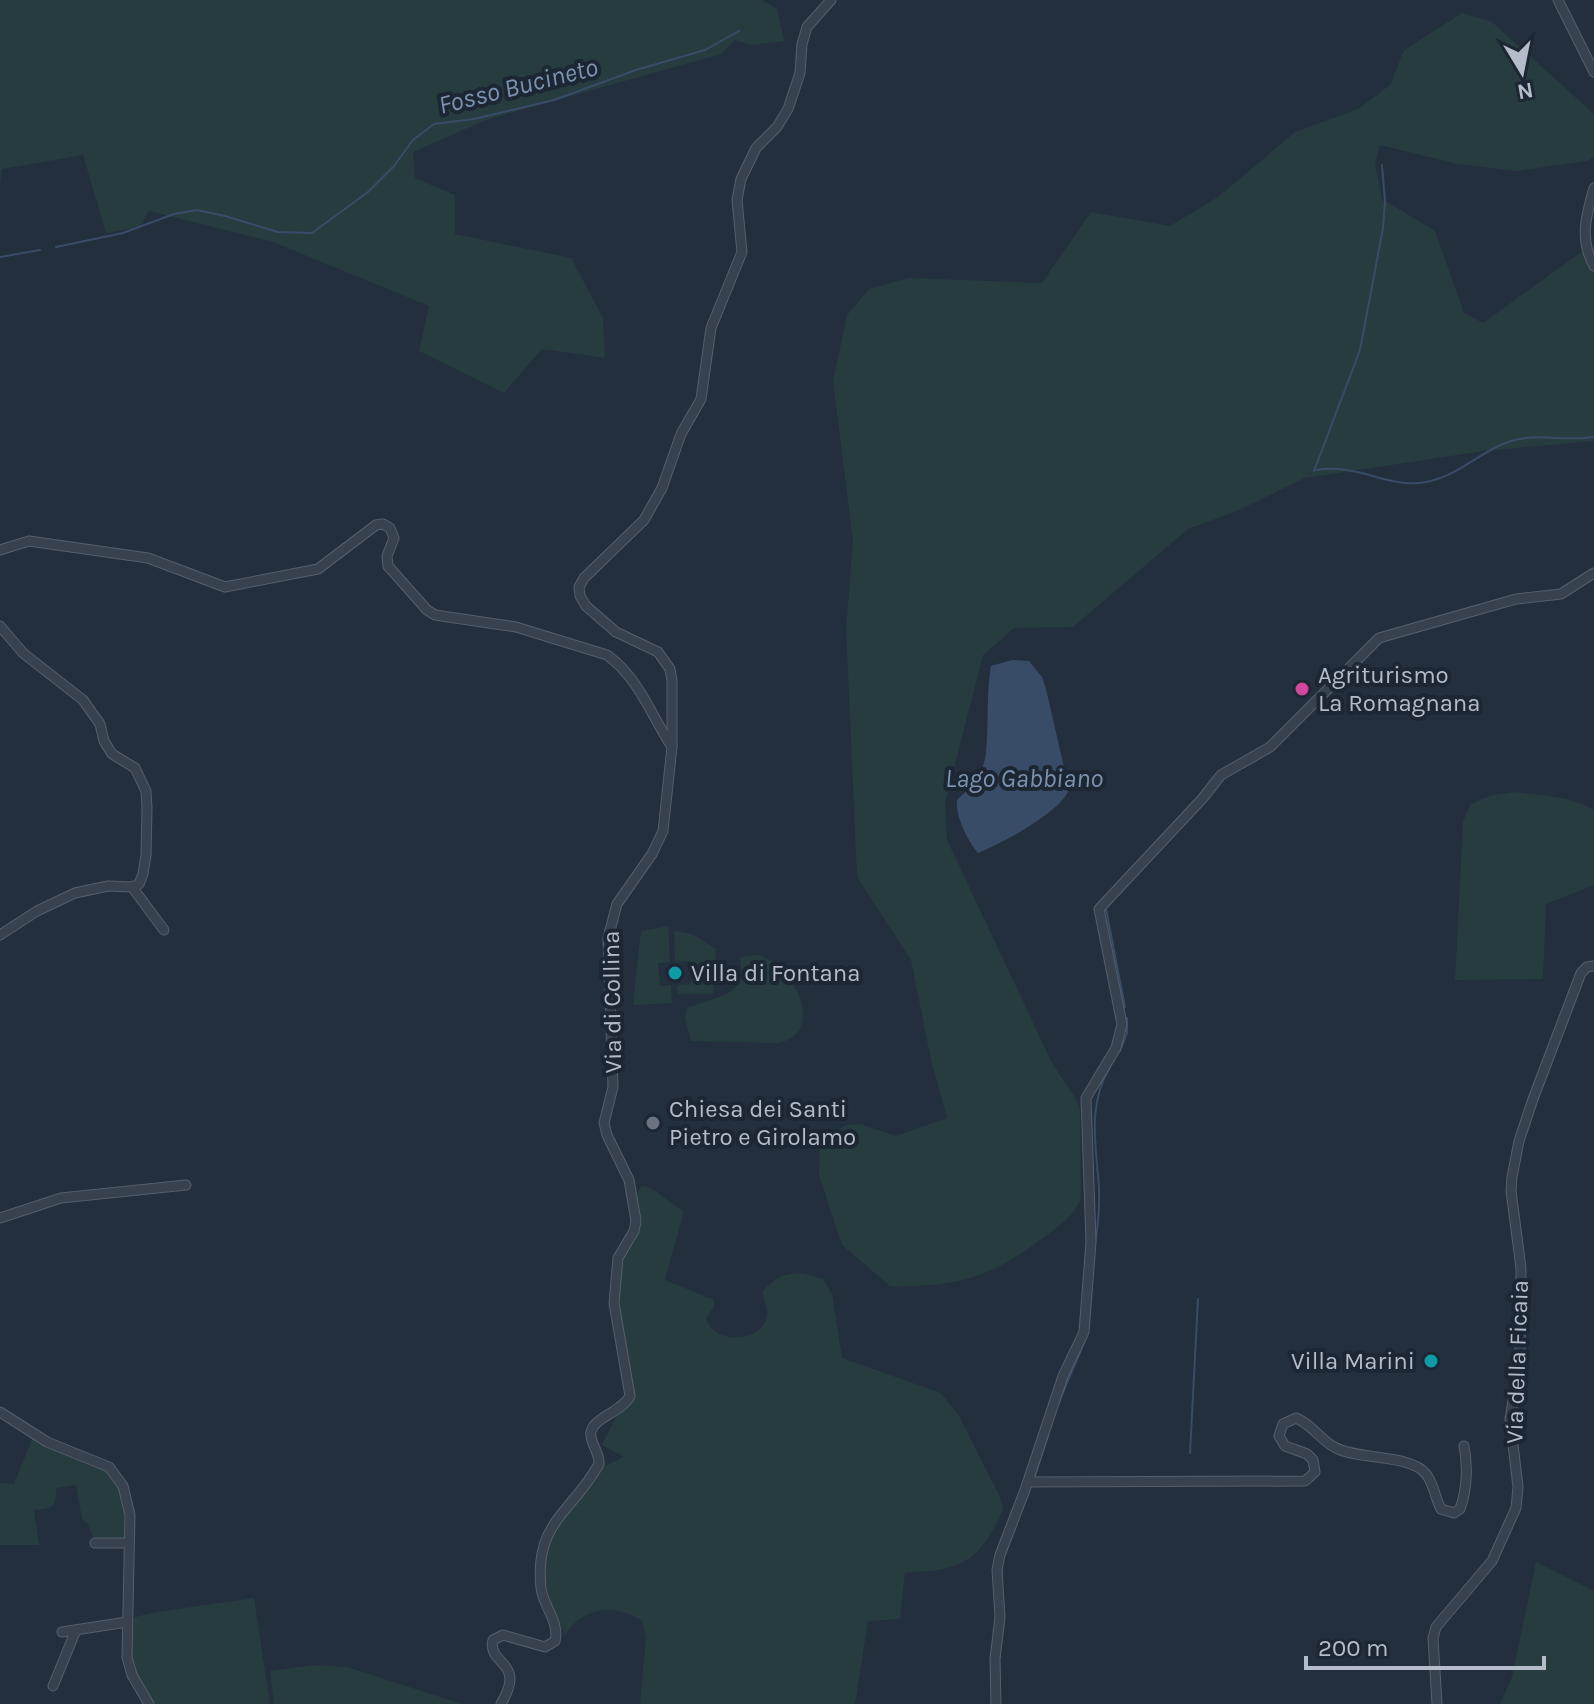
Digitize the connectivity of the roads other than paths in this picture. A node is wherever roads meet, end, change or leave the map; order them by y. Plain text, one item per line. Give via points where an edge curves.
1 (831, 0) edge
2 (1558, 0) edge
3 (1594, 72) edge
4 (1594, 188) edge
5 (1594, 266) edge
6 (0, 550) edge
7 (1594, 573) edge
8 (0, 626) edge
9 (672, 747) junction
10 (132, 887) junction
11 (164, 930) dead end
12 (0, 935) edge
13 (1594, 966) edge
14 (186, 1185) dead end
15 (0, 1218) edge
16 (0, 1412) edge
17 (1464, 1446) dead end
18 (1028, 1482) junction
19 (95, 1543) dead end
20 (129, 1543) junction
21 (127, 1622) junction
22 (76, 1630) junction
23 (62, 1632) dead end
24 (53, 1686) dead end
25 (149, 1704) edge
26 (501, 1704) edge
27 (996, 1704) edge
28 (1437, 1704) edge

1 - 9 street, Via di Collina via 803,38 800,73 788,109 756,148 739,185 742,252 711,328 701,399 644,520 579,587 594,613 667,663
2 - 3 street
4 - 5 street via 1585,219 1586,248
6 - 9 street via 29,541 148,558 225,587 318,569 383,524 394,538 388,566 427,610 516,627 607,655 635,681
7 - 18 street via 1561,594 1516,599 1379,638 1270,747 1221,775 1100,907 1122,1024 1116,1048 1086,1098 1091,1242 1084,1332 1049,1414
8 - 10 street via 23,653 83,700 112,754 135,768 146,791 143,874
9 - 26 street, Via di Collina via 662,835 617,904 608,938 613,1087 605,1128 629,1180 636,1221 618,1258 614,1298 630,1396 591,1430 599,1464 544,1542 541,1586 555,1641 545,1647 503,1635 493,1640 492,1651 510,1674
10 - 11 street
10 - 12 street via 75,893
13 - 28 street, Via della Ficaia via 1581,973 1516,1155 1511,1191 1521,1268 1520,1361 1510,1419 1518,1499 1492,1561 1436,1627
14 - 15 street via 61,1198
16 - 20 street via 47,1442 112,1469 129,1502
17 - 18 street via 1464,1497 1454,1513 1441,1509 1421,1469 1341,1450 1296,1418 1283,1424 1279,1436 1285,1446 1313,1460 1315,1472 1305,1481
18 - 27 street via 997,1570
19 - 20 street
20 - 21 street
21 - 22 street
21 - 25 street via 129,1669
22 - 23 street
22 - 24 street

